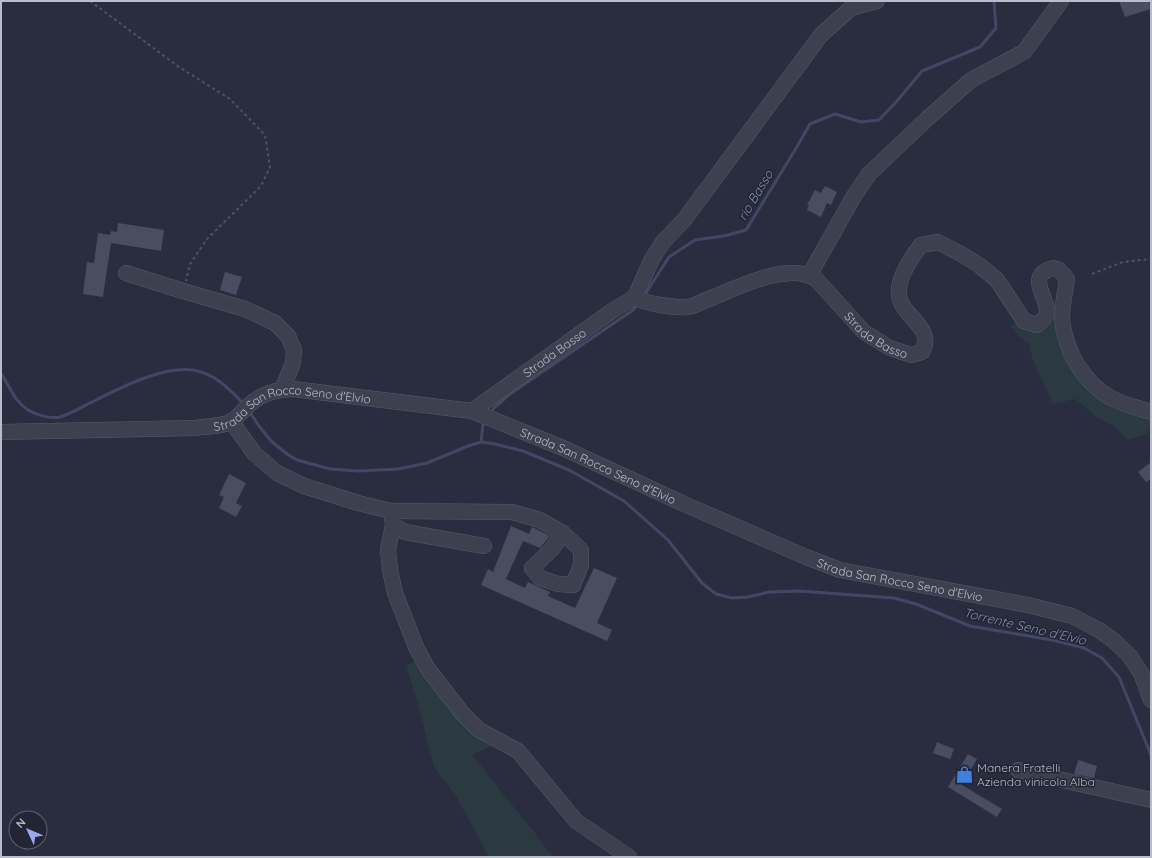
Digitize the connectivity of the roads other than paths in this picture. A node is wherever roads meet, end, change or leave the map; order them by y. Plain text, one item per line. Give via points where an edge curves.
1 (877, 1) edge
2 (1061, 1) edge
3 (126, 273) dead end
4 (810, 274) junction
5 (640, 299) junction
6 (278, 390) junction
7 (1151, 412) edge
8 (482, 415) junction
9 (234, 419) junction
10 (1, 432) edge
11 (392, 518) junction
12 (563, 533) dead end
13 (484, 546) dead end
14 (1151, 700) edge
15 (1018, 770) dead end
16 (1151, 800) edge
17 (628, 857) edge

1 - 5 street via 851,8 821,35 684,220 663,242 652,259
2 - 4 street via 1024,52 971,80 869,174
3 - 6 street via 245,309 275,323 288,336 294,350 293,363
4 - 5 street via 785,272 766,277 689,306 656,305
4 - 7 street, Strada Basso via 864,332 890,348 911,355 922,352 926,345 925,335 902,305 899,286 907,264 922,245 938,242 979,265 997,280 1024,321 1037,325 1045,318 1047,311 1038,284 1040,277 1047,270 1060,270 1067,279 1062,317 1065,339 1079,368 1099,390 1113,399
5 - 8 street, Strada Basso via 612,311
6 - 8 street, Strada San Rocco Seno d'Elvio via 293,389
6 - 9 street, Strada San Rocco Seno d'Elvio via 257,398
8 - 14 street, Strada San Rocco Seno d'Elvio via 840,570 1028,605 1072,616 1099,630 1129,655 1141,673
9 - 10 street, Strada San Rocco Seno d'Elvio via 195,428
9 - 11 street via 254,453 277,473 304,486 358,503
11 - 12 street via 512,512 540,520
11 - 13 street via 405,532
11 - 17 street via 388,549 395,593 416,647 428,669 462,713 479,730 518,751 576,821
15 - 16 street

